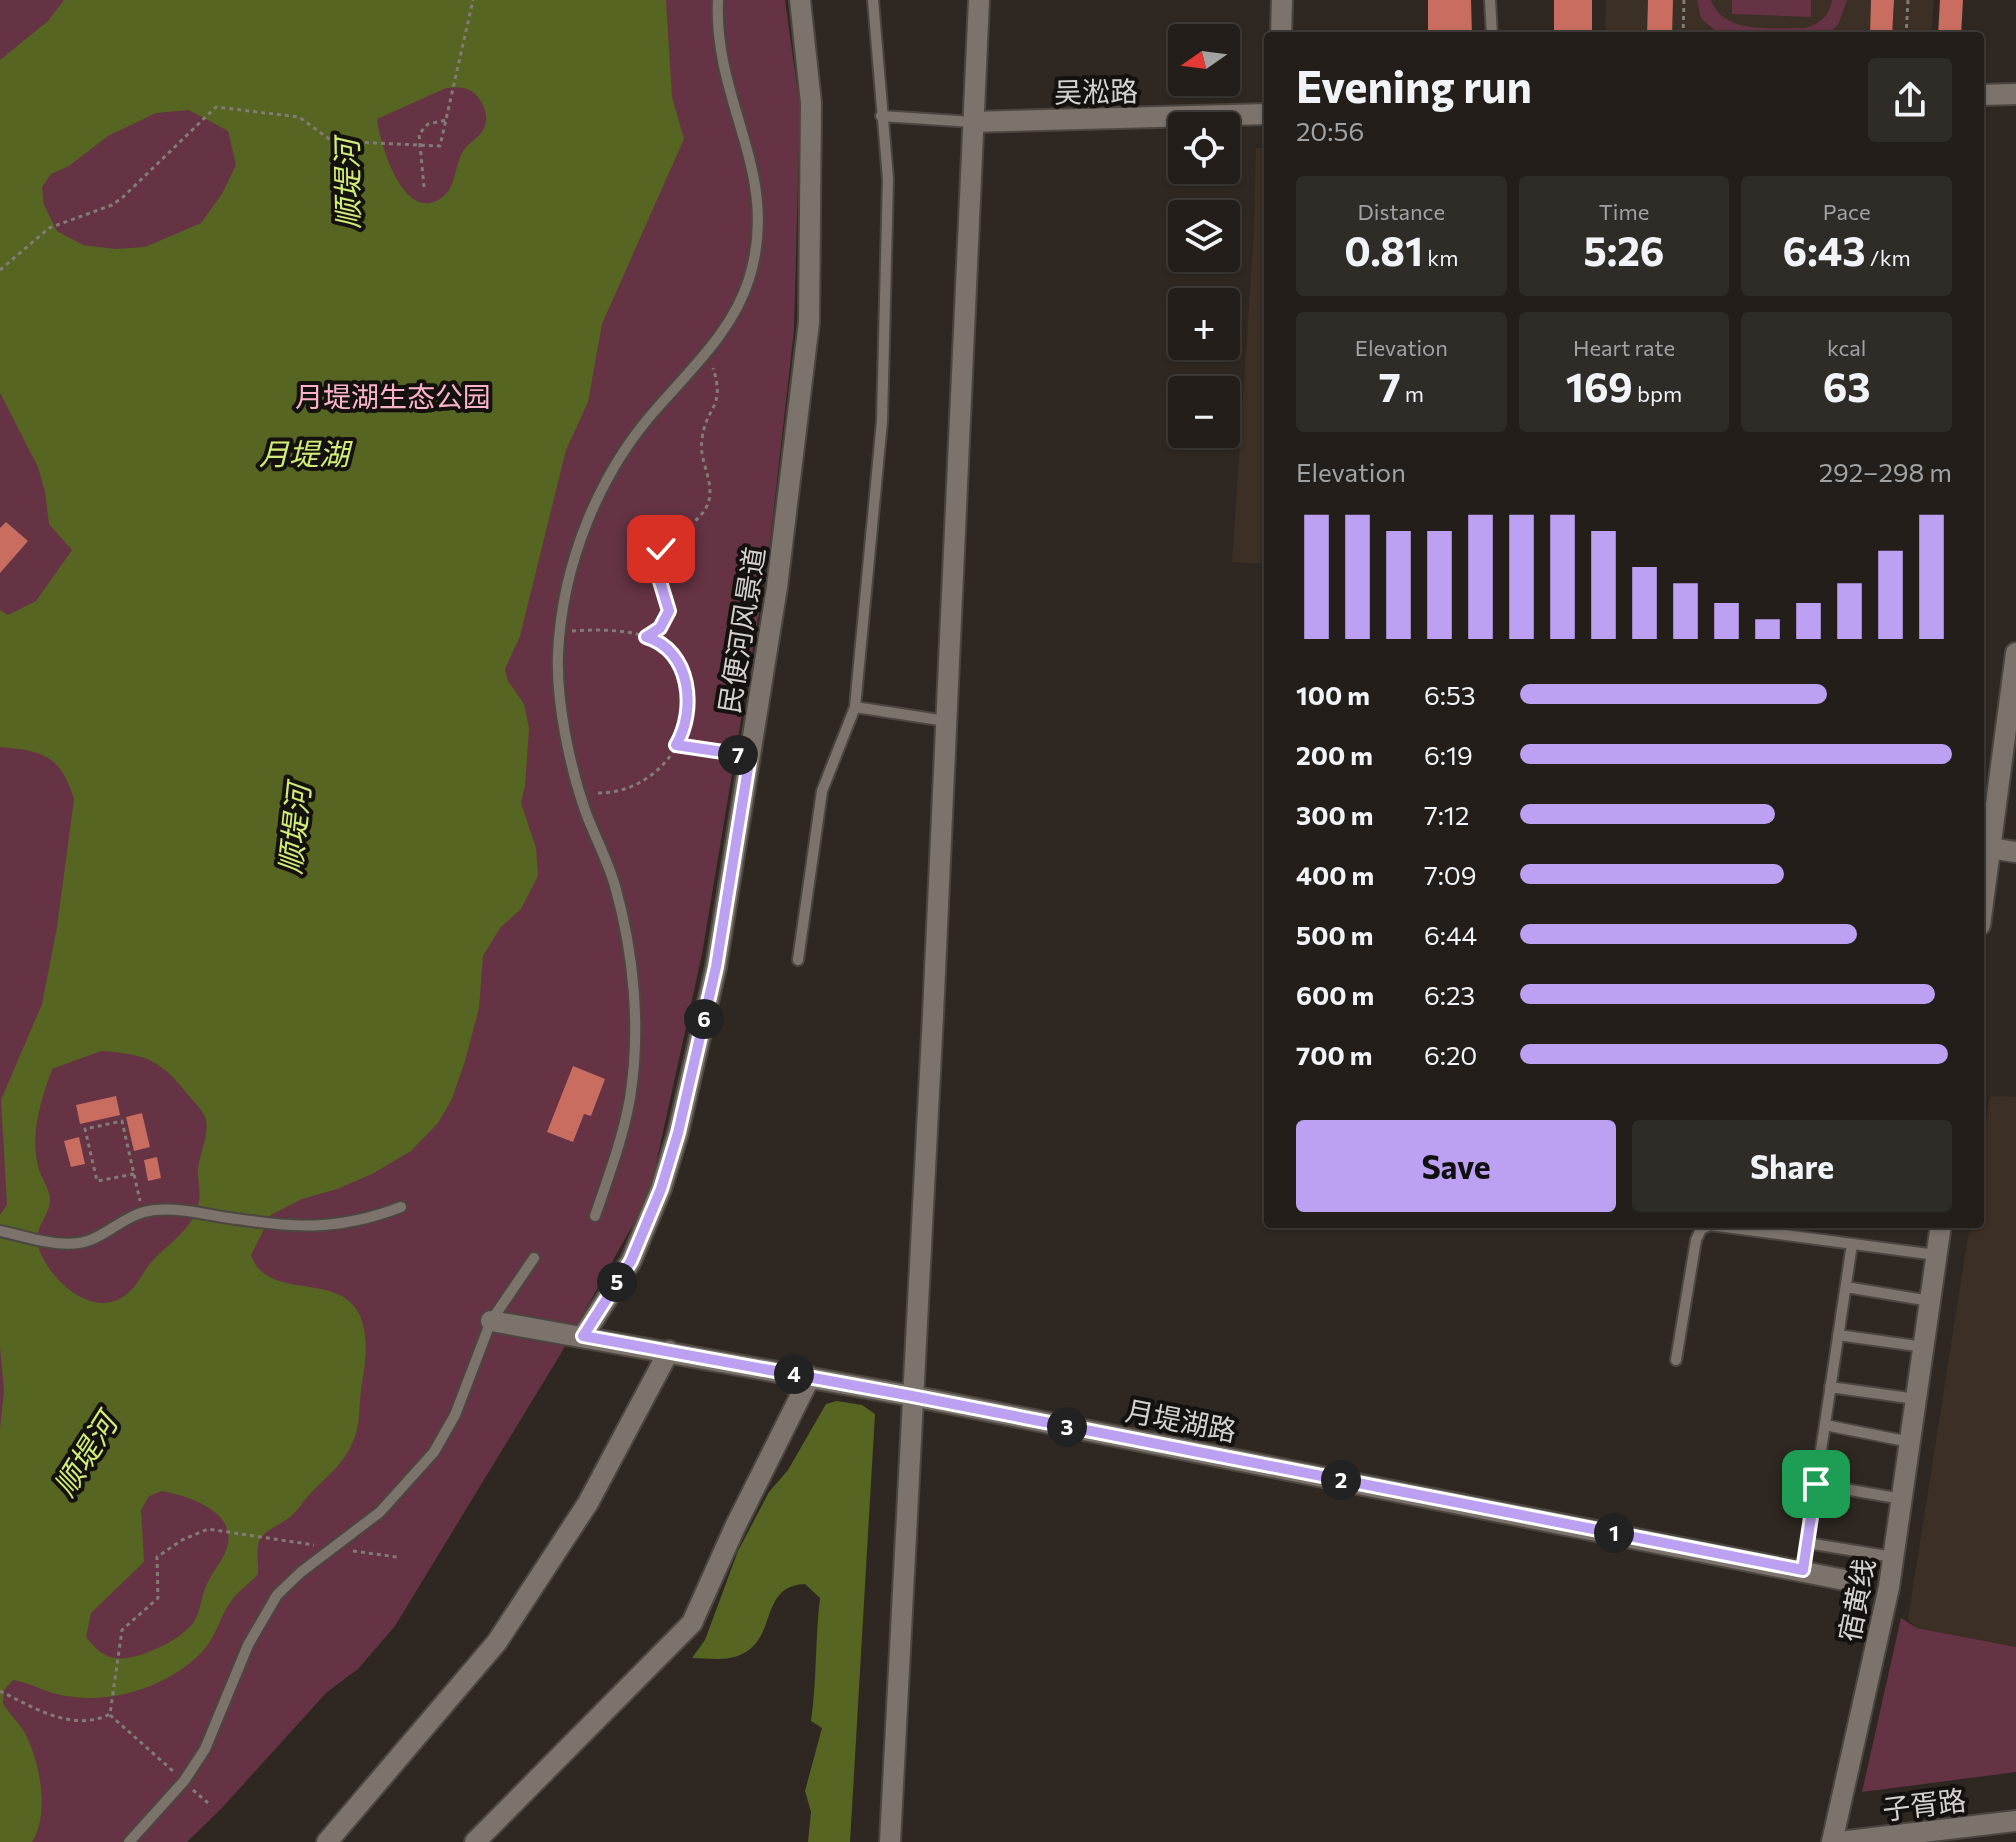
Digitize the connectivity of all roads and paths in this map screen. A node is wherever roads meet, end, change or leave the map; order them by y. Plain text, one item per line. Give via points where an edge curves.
1 (473, 0) edge
2 (718, 0) edge
3 (800, 0) edge
4 (873, 0) edge
5 (979, 0) edge
6 (1282, 0) edge
7 (1490, 0) edge
8 (1684, 0) edge
9 (1908, 0) edge
10 (1281, 32) edge
11 (1492, 32) edge
12 (1683, 32) edge
13 (1906, 32) edge
14 (2016, 94) edge
15 (1984, 95) edge
16 (1264, 114) edge
17 (881, 116) junction
18 (446, 120) junction
19 (973, 122) junction
20 (418, 145) junction
21 (424, 187) dead end
22 (0, 270) edge
23 (707, 352) junction
24 (560, 631) junction
25 (646, 637) junction
26 (2016, 653) edge
27 (855, 707) junction
28 (946, 721) junction
29 (676, 745) junction
30 (750, 756) junction
31 (580, 793) junction
32 (1985, 848) edge
33 (2016, 852) edge
34 (798, 960) dead end
35 (134, 1174) junction
36 (401, 1207) dead end
37 (142, 1212) junction
38 (595, 1216) dead end
39 (1703, 1228) edge
40 (1732, 1228) edge
41 (1940, 1228) edge
42 (0, 1231) edge
43 (1852, 1244) junction
44 (1936, 1255) junction
45 (534, 1258) dead end
46 (1846, 1287) junction
47 (1930, 1301) junction
48 (491, 1321) junction
49 (1838, 1335) junction
50 (583, 1336) junction
51 (1924, 1347) junction
52 (669, 1351) junction
53 (1676, 1360) dead end
54 (810, 1377) junction
55 (1830, 1387) junction
56 (912, 1396) junction
57 (1916, 1399) junction
58 (1825, 1425) junction
59 (1910, 1442) junction
60 (1816, 1484) junction
61 (1902, 1499) junction
62 (285, 1541) dead end
63 (1807, 1543) junction
64 (1893, 1557) junction
65 (1803, 1570) junction
66 (1860, 1583) dead end
67 (0, 1691) edge
68 (110, 1714) junction
69 (184, 1781) junction
70 (208, 1803) dead end
71 (2016, 1821) edge
72 (129, 1842) edge
73 (327, 1842) edge
74 (475, 1842) edge
75 (890, 1842) edge
76 (1832, 1842) edge
77 (1839, 1842) edge

1 - 18 path
2 - 23 lane via 720,49 757,185 760,225 749,280
3 - 30 street, 民便河风景道 via 811,103 809,322
4 - 17 lane
5 - 19 street
6 - 10 street
7 - 11 lane
8 - 12 path
9 - 13 path
14 - 15 street
16 - 19 street, 吴淞路
17 - 19 lane
17 - 27 lane via 888,179 882,421
18 - 20 path via 422,128
18 - 20 path via 440,146
19 - 28 street
20 - 21 path
20 - 22 path via 332,141 299,117 216,107 112,205 49,228
23 - 24 lane via 629,443 598,493 573,564
23 - 25 path via 719,395 702,439 711,489 703,513 661,549 659,578 669,611 660,628
24 - 25 path via 603,628
24 - 31 lane via 564,717
25 - 29 path via 666,646 684,677 688,712
26 - 32 street
27 - 28 lane
27 - 34 lane via 822,791
28 - 56 street
29 - 30 path
29 - 31 path via 664,766 644,783 607,793
30 - 50 street, 民便河风景道 via 716,967 674,1147 631,1261
31 - 38 lane via 624,923 635,1038 630,1099
32 - 33 street
35 - 35 path via 122,1121 85,1129 97,1181
35 - 37 path
36 - 37 lane via 345,1224 293,1227 182,1211
37 - 42 lane via 94,1239 61,1243
39 - 53 lane via 1696,1240
40 - 43 lane
41 - 44 street, 宿黄线
43 - 44 lane
43 - 46 lane
44 - 47 street, 宿黄线
45 - 48 lane
46 - 47 lane
46 - 49 lane
47 - 51 street, 宿黄线
48 - 50 street, 月堤湖路
48 - 69 lane via 455,1415 434,1452 380,1512 277,1595 248,1645 205,1749
49 - 51 lane
49 - 55 lane
50 - 52 street, 月堤湖路
51 - 57 street, 宿黄线
52 - 54 street, 月堤湖路
52 - 73 street via 588,1503 497,1642
54 - 56 street, 月堤湖路
54 - 74 street via 692,1623
55 - 57 lane
55 - 58 lane
56 - 65 street, 月堤湖路
56 - 75 street
57 - 59 street, 宿黄线
58 - 59 lane
58 - 60 lane
59 - 61 street, 宿黄线
60 - 61 lane
60 - 63 lane
61 - 64 street, 宿黄线
62 - 68 path via 208,1529 157,1557 158,1598 122,1630
63 - 64 lane
63 - 65 lane
64 - 76 street, 宿黄线
65 - 66 street, 月堤湖路
67 - 68 path via 47,1715 87,1721
68 - 69 path
69 - 70 path
69 - 72 lane
71 - 77 street, 子胥路

